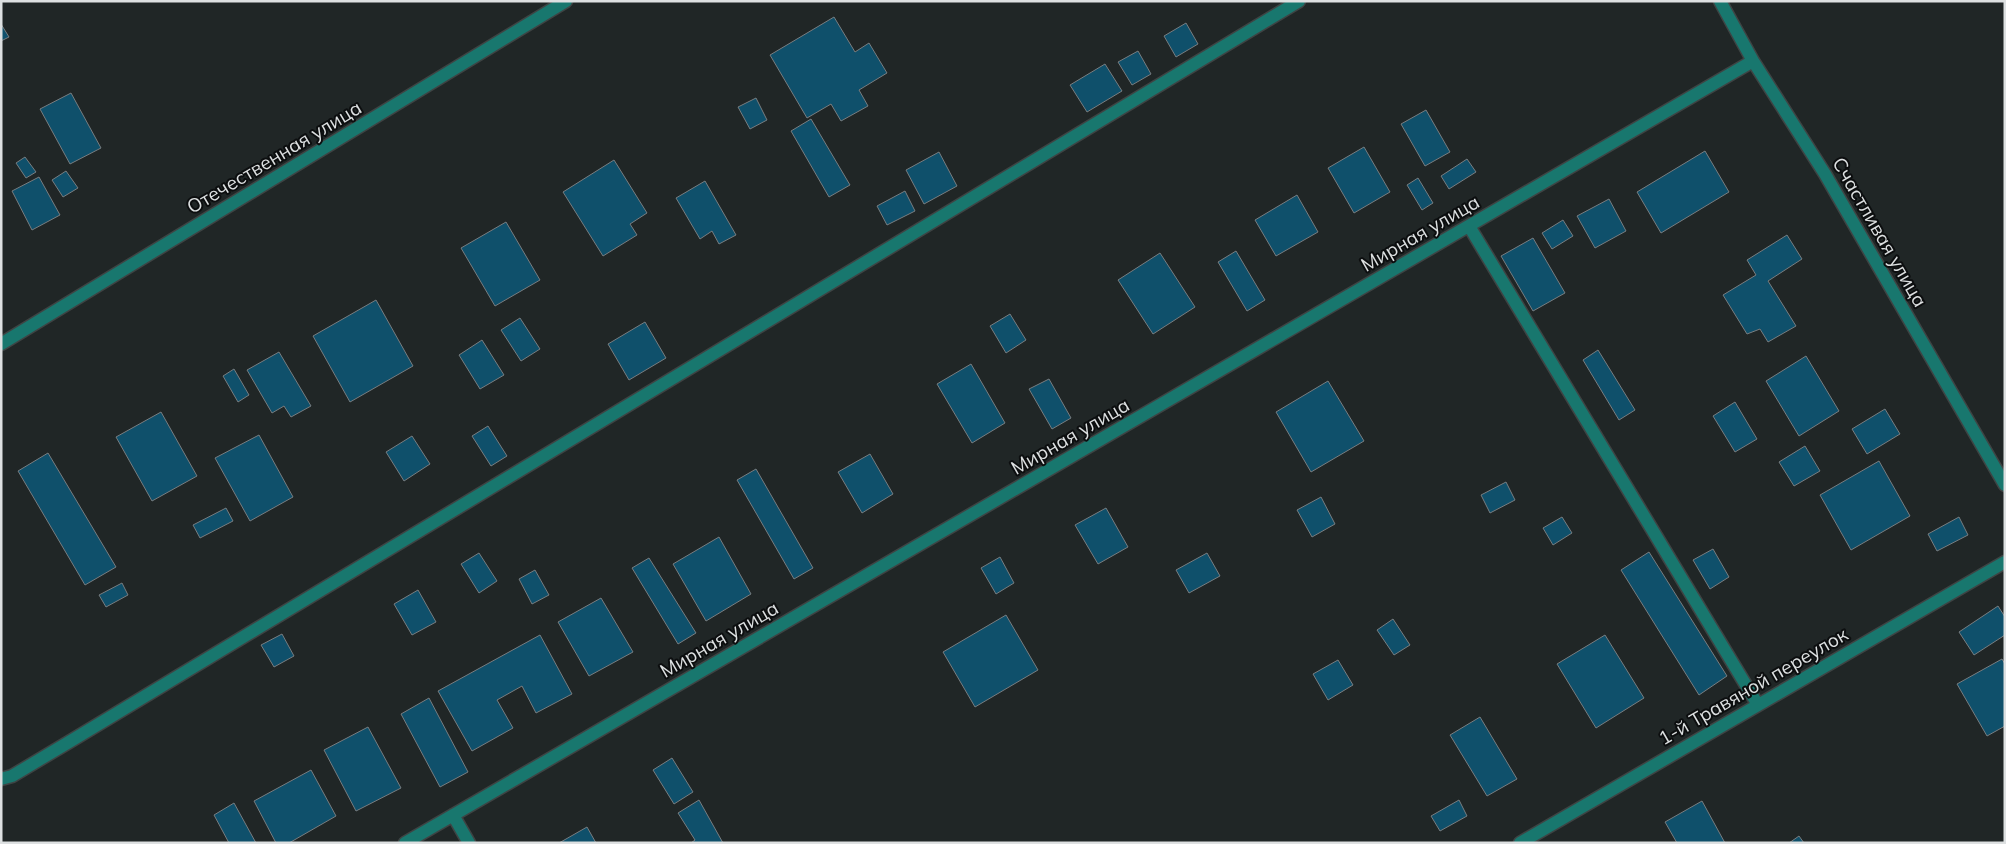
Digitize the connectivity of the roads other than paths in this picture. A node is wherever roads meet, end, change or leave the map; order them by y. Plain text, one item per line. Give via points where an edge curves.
1 (566, 1) edge
2 (1300, 1) edge
3 (1720, 1) edge
4 (1753, 61) junction
5 (1469, 226) junction
6 (1, 344) edge
7 (2005, 485) edge
8 (2005, 562) edge
9 (1758, 705) junction
10 (1, 778) edge
11 (452, 815) junction
12 (405, 843) edge
13 (469, 843) edge
14 (1520, 843) edge

1 - 6 street, Отечественная улица
2 - 10 street via 12,776
3 - 4 street, Счастливая улица
4 - 5 street, Мирная улица
4 - 7 street, Счастливая улица via 1825,174
5 - 9 street
5 - 11 street, Мирная улица
8 - 9 street, 1-й Травяной переулок
9 - 14 street, 1-й Травяной переулок
11 - 12 street, Мирная улица
11 - 13 street

